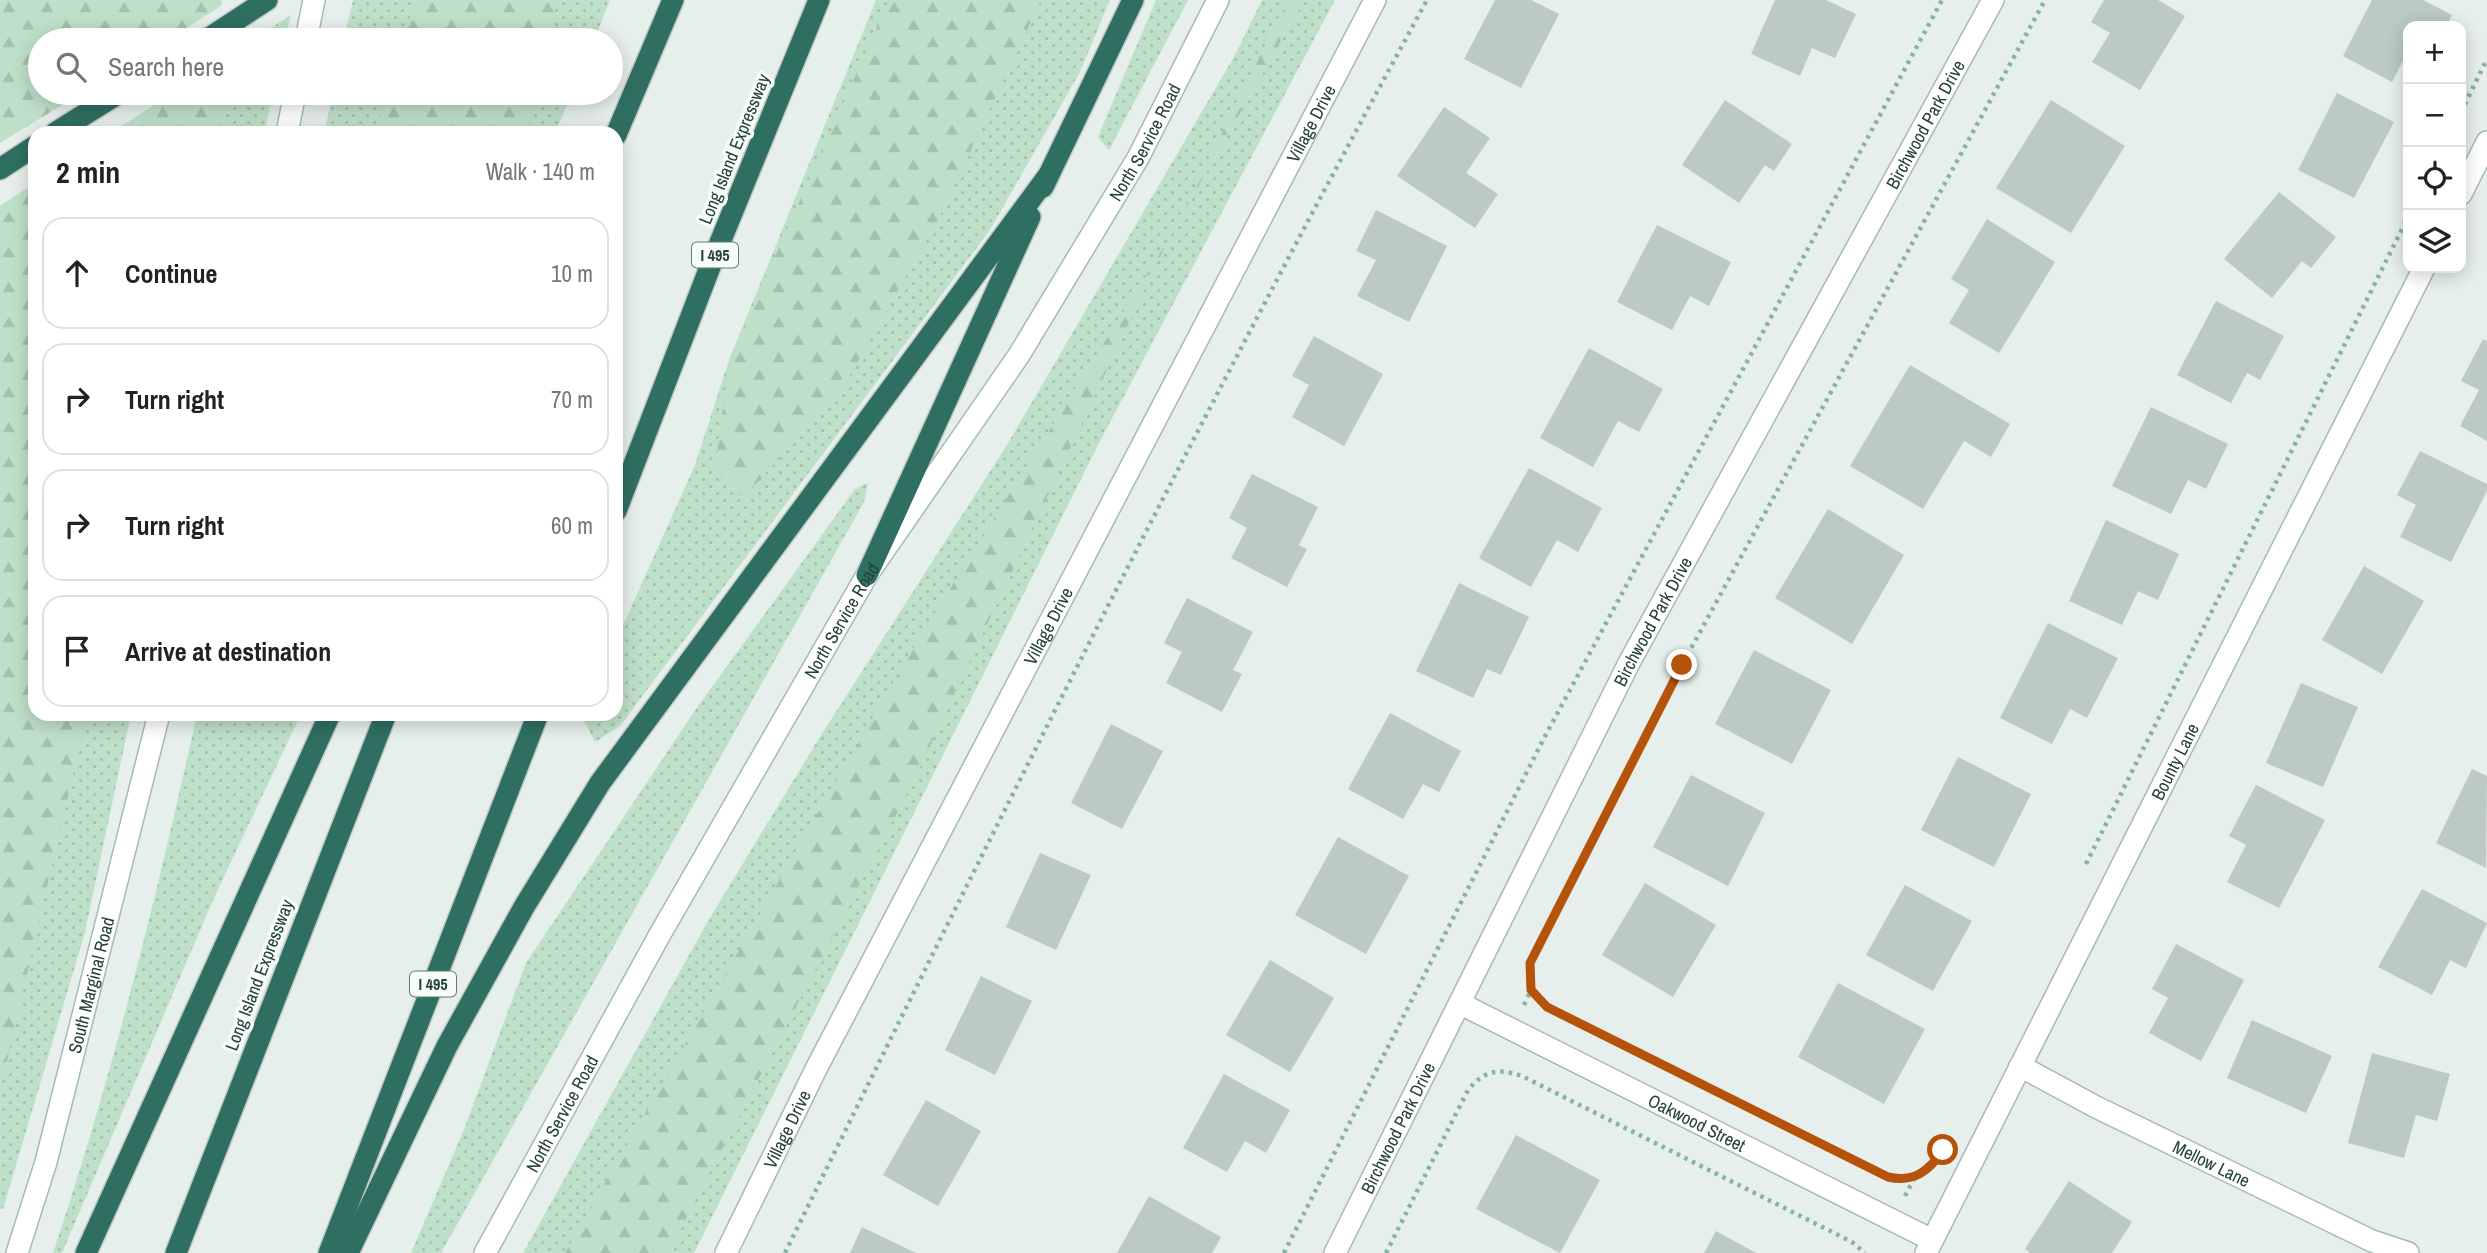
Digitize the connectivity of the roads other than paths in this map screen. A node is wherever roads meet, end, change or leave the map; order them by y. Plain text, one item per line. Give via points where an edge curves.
1 (267, 0) edge
2 (314, 0) edge
3 (673, 0) edge
4 (819, 0) edge
5 (1133, 0) edge
6 (1218, 0) edge
7 (1375, 0) edge
8 (1993, 0) edge
9 (224, 28) edge
10 (308, 28) edge
11 (100, 105) edge
12 (293, 105) edge
13 (66, 126) edge
14 (288, 126) edge
15 (620, 126) edge
16 (2487, 142) edge
17 (28, 151) edge
18 (0, 169) edge
19 (1048, 176) junction
20 (2466, 184) edge
21 (2421, 273) edge
22 (623, 493) edge
23 (867, 575) junction
24 (157, 721) edge
25 (327, 721) edge
26 (383, 721) edge
27 (534, 721) edge
28 (1461, 1004) junction
29 (2020, 1066) junction
30 (1929, 1246) edge
31 (17, 1253) edge
32 (86, 1253) edge
33 (176, 1253) edge
34 (329, 1253) edge
35 (348, 1253) edge
36 (485, 1253) edge
37 (726, 1253) edge
38 (1335, 1253) edge
39 (2408, 1253) edge

1 - 9 highway
2 - 10 street
3 - 15 highway
4 - 22 highway, Long Island Expressway / I 495
5 - 19 highway
6 - 23 street, North Service Road via 1138,158 1026,344
7 - 37 street, Village Drive via 816,1069
8 - 28 street, Birchwood Park Drive via 1630,661 1499,918
11 - 13 highway
12 - 14 street
16 - 20 street
17 - 18 highway
19 - 23 highway
19 - 35 highway via 600,783 447,1046
21 - 29 street, Bounty Lane
23 - 36 street, North Service Road via 659,936
24 - 31 street, South Marginal Road via 46,1161
25 - 32 highway
26 - 33 highway, Long Island Expressway
27 - 34 highway, I 495
28 - 30 street, Oakwood Street
28 - 38 street, Birchwood Park Drive
29 - 30 street, Bounty Lane
29 - 39 street, Mellow Lane via 2372,1241

